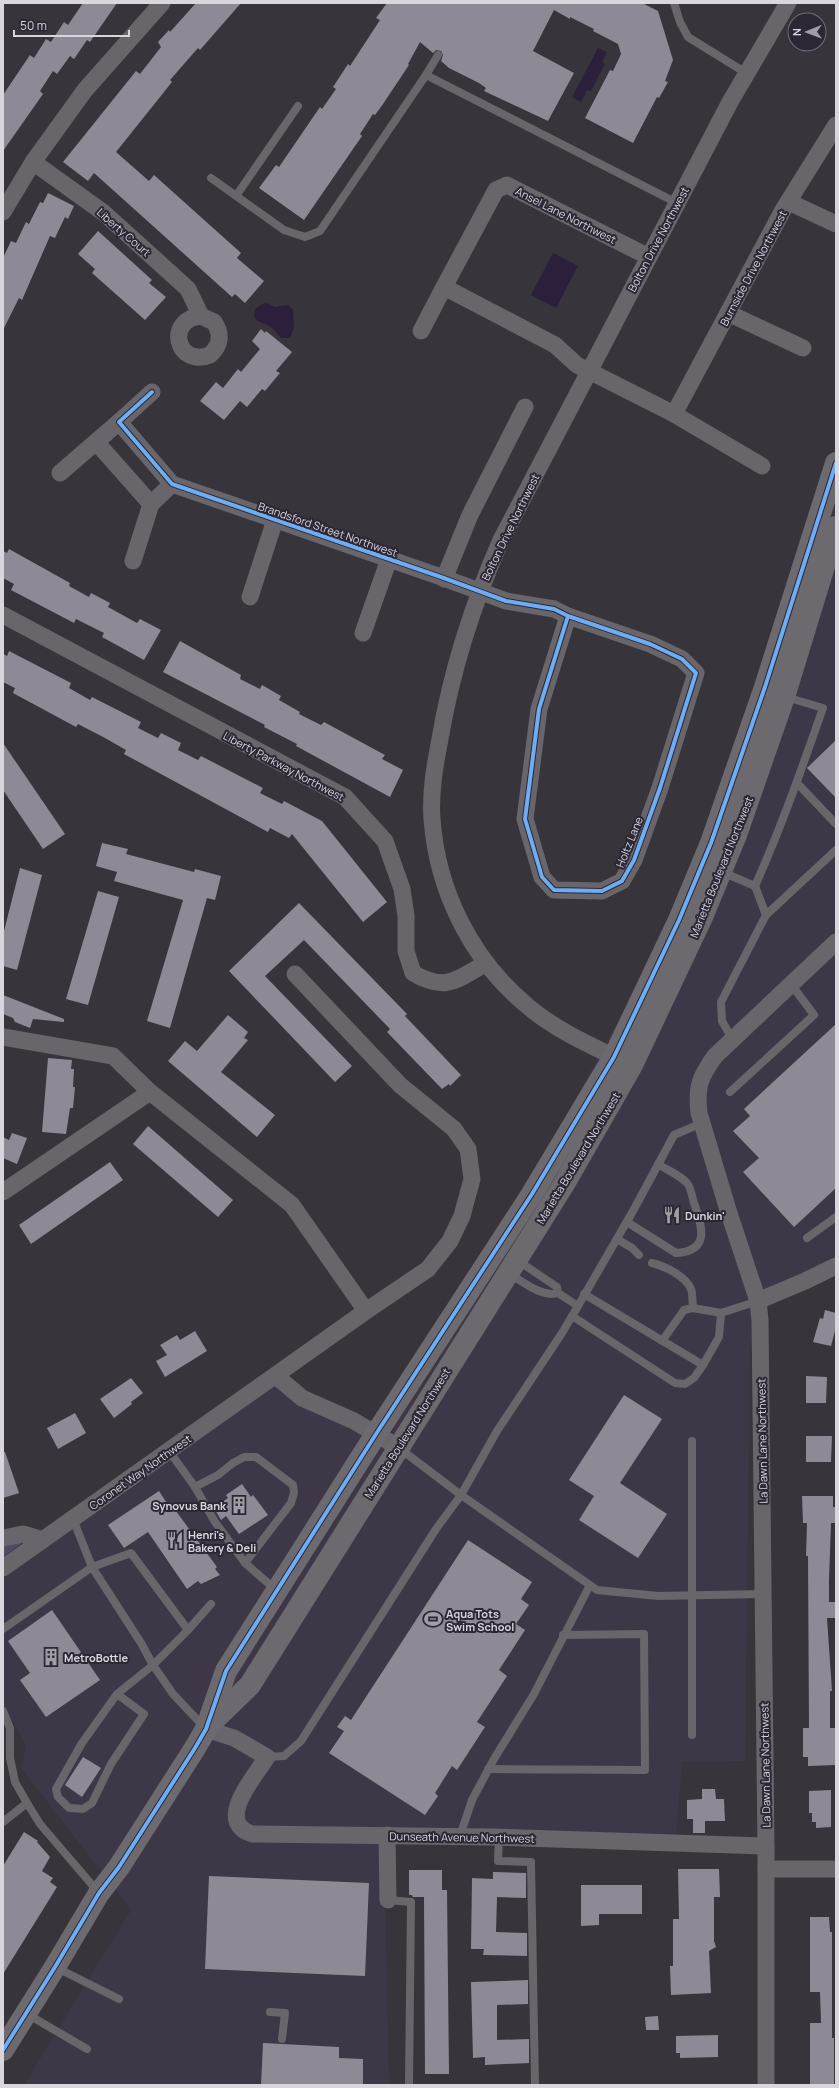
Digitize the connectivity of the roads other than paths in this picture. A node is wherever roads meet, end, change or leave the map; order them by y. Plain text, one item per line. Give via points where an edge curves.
1 (162, 3) edge
2 (674, 3) edge
3 (788, 3) edge
4 (438, 55) dead end
5 (746, 73) junction
6 (426, 75) junction
7 (298, 106) dead end
8 (836, 124) edge
9 (33, 162) junction
10 (211, 178) dead end
11 (236, 196) junction
12 (788, 202) junction
13 (677, 203) junction
14 (3, 212) edge
15 (836, 224) edge
16 (649, 257) junction
17 (444, 287) junction
18 (728, 313) junction
19 (201, 316) dead end
20 (421, 331) dead end
21 (803, 348) dead end
22 (589, 371) junction
23 (152, 392) dead end
24 (525, 407) dead end
25 (674, 414) junction
26 (119, 422) junction
27 (97, 443) junction
28 (836, 463) edge
29 (762, 466) dead end
30 (60, 473) dead end
31 (172, 484) junction
32 (151, 504) junction
33 (275, 520) junction
34 (836, 527) edge
35 (389, 559) junction
36 (134, 561) dead end
37 (444, 579) junction
38 (478, 592) junction
39 (250, 597) dead end
40 (3, 616) edge
41 (568, 616) junction
42 (363, 633) dead end
43 (784, 697) junction
44 (797, 783) junction
45 (836, 824) edge
46 (836, 850) edge
47 (721, 871) junction
48 (755, 886) junction
49 (766, 915) junction
50 (836, 942) edge
51 (486, 963) junction
52 (295, 974) dead end
53 (791, 984) junction
54 (3, 1038) edge
55 (732, 1039) junction
56 (623, 1061) junction
57 (150, 1092) junction
58 (730, 1092) dead end
59 (702, 1123) junction
60 (658, 1164) junction
61 (3, 1192) edge
62 (836, 1217) edge
63 (627, 1222) junction
64 (807, 1238) dead end
65 (617, 1239) junction
66 (641, 1253) dead end
67 (654, 1260) dead end
68 (512, 1266) junction
69 (836, 1266) edge
70 (558, 1293) junction
71 (584, 1294) junction
72 (758, 1301) junction
73 (578, 1306) junction
74 (693, 1308) junction
75 (366, 1311) junction
76 (721, 1313) junction
77 (572, 1316) junction
78 (662, 1340) junction
79 (703, 1365) junction
80 (276, 1376) junction
81 (376, 1434) junction
82 (692, 1442) dead end
83 (398, 1447) junction
84 (169, 1451) junction
85 (195, 1487) junction
86 (461, 1495) junction
87 (73, 1519) junction
88 (3, 1538) edge
89 (42, 1540) junction
90 (245, 1563) junction
91 (92, 1567) junction
92 (3, 1568) edge
93 (590, 1584) junction
94 (277, 1591) junction
95 (763, 1594) junction
96 (692, 1596) junction
97 (211, 1604) dead end
98 (3, 1629) edge
99 (188, 1630) junction
100 (563, 1635) junction
101 (153, 1666) junction
102 (117, 1694) junction
103 (3, 1711) edge
104 (206, 1729) junction
105 (692, 1735) dead end
106 (267, 1758) junction
107 (488, 1769) junction
108 (27, 1803) junction
109 (3, 1822) edge
110 (387, 1835) junction
111 (460, 1836) junction
112 (499, 1837) junction
113 (766, 1846) junction
114 (766, 1869) junction
115 (836, 1869) edge
116 (99, 1893) junction
117 (388, 1900) joint
118 (55, 1967) junction
119 (119, 1999) dead end
120 (270, 2012) dead end
121 (26, 2013) junction
122 (282, 2039) dead end
123 (87, 2049) dead end
124 (3, 2050) edge
125 (409, 2085) edge
126 (535, 2085) edge
127 (766, 2085) edge

1 - 9 street via 85,90
2 - 5 lane via 688,36
3 - 5 street, Bolton Drive Northwest
4 - 6 lane
5 - 13 street, Bolton Drive Northwest
6 - 11 lane via 320,231 305,237 284,230
6 - 13 lane
7 - 11 lane
8 - 12 street, Burnside Drive Northwest
9 - 14 street
9 - 19 street, Liberty Court via 104,213 183,284
10 - 11 lane
12 - 15 street
12 - 18 street, Burnside Drive Northwest
13 - 16 street, Bolton Drive Northwest
16 - 17 street, Ansel Lane Northwest via 507,185 496,190
16 - 22 street, Bolton Drive Northwest
17 - 20 street, Ansel Lane Northwest
17 - 22 street via 555,346
18 - 21 street
18 - 25 street, Burnside Drive Northwest
22 - 25 street
22 - 38 street, Bolton Drive Northwest via 500,540
23 - 26 street
24 - 37 street via 470,515
25 - 29 street
26 - 27 street
26 - 31 street
27 - 30 street
27 - 32 street
28 - 56 main road via 766,687 711,843
31 - 32 street
31 - 33 street, Brandsford Street Northwest
32 - 36 street
33 - 35 street, Brandsford Street Northwest
33 - 39 street
34 - 43 main road, Marietta Boulevard Northwest
35 - 37 street, Brandsford Street Northwest
35 - 42 street
37 - 38 street, Brandsford Street Northwest
38 - 41 street, Holtz Lane via 506,601 554,609
38 - 51 street, Bolton Drive Northwest via 448,693 434,772 432,817 439,866 447,892 461,923
40 - 51 street, Liberty Parkway Northwest via 345,797 385,841 402,889 406,916 406,951 413,973 428,982 448,983
41 - 41 street, Holtz Lane via 650,644 682,659 696,673 660,788 634,860 622,881 602,891 554,890 542,877 525,819 539,709
43 - 44 lane via 823,708
43 - 47 main road, Marietta Boulevard Northwest via 763,761
44 - 45 lane
44 - 48 lane
46 - 49 lane
47 - 48 lane
47 - 56 main road, Marietta Boulevard Northwest via 702,917
48 - 49 lane
49 - 55 lane via 721,1002 722,1021
50 - 53 street, La Dawn Lane Northwest
51 - 56 street, Bolton Drive Northwest via 508,989 541,1016 564,1031
52 - 75 street, Coronet Way Northwest via 400,1085 454,1129 468,1149 472,1179 462,1216 450,1241 428,1269
53 - 55 street, La Dawn Lane Northwest
53 - 58 lane via 814,1015
54 - 57 street via 113,1056
55 - 59 street, La Dawn Lane Northwest via 702,1073 697,1096
56 - 68 main road, Marietta Boulevard Northwest via 568,1177
56 - 81 main road via 532,1194
57 - 61 street
57 - 75 street via 292,1205
59 - 60 lane via 674,1135
59 - 72 street, La Dawn Lane Northwest
60 - 63 lane
60 - 63 lane via 688,1183 701,1224 702,1234 699,1243 694,1249 676,1253
62 - 64 lane
63 - 65 lane
65 - 66 lane
65 - 71 lane
67 - 74 lane via 684,1280 691,1289
68 - 70 lane via 557,1287
68 - 70 lane via 543,1292 551,1295
68 - 83 main road, Marietta Boulevard Northwest
69 - 72 street
70 - 73 lane
71 - 73 lane
71 - 78 lane
72 - 76 lane
72 - 95 street, La Dawn Lane Northwest
73 - 77 lane
74 - 76 lane
74 - 78 lane via 684,1310
75 - 80 street, Coronet Way Northwest
76 - 79 lane via 720,1337
77 - 79 lane via 675,1383 685,1384 694,1378
77 - 86 lane via 497,1431
78 - 79 lane
80 - 81 street via 302,1398 354,1421
80 - 84 street, Coronet Way Northwest
81 - 83 street
81 - 94 main road
82 - 96 lane
83 - 86 lane
83 - 104 main road, Marietta Boulevard Northwest via 250,1685
84 - 85 lane
84 - 87 street, Coronet Way Northwest
85 - 90 lane via 215,1522
85 - 90 lane via 244,1457 256,1457 293,1485 291,1503
86 - 93 lane
86 - 106 lane via 436,1529 301,1741 284,1756
87 - 89 street, Coronet Way Northwest
87 - 91 lane
88 - 89 street via 24,1534
89 - 92 street, Coronet Way Northwest
90 - 94 lane
91 - 98 lane
91 - 99 lane via 131,1553
91 - 101 lane
93 - 96 lane via 597,1590 658,1596
93 - 100 lane
94 - 104 main road via 226,1671
95 - 96 lane
95 - 113 street, La Dawn Lane Northwest
96 - 105 lane
97 - 99 lane
99 - 101 lane
100 - 107 lane via 534,1694
100 - 107 lane via 644,1634 645,1770
101 - 102 lane
101 - 104 lane via 173,1694
102 - 102 lane via 82,1743 56,1789 58,1798 70,1808 83,1809 92,1803 112,1764 144,1714
103 - 108 lane via 10,1728 10,1758 15,1782
104 - 106 street via 234,1738
104 - 116 main road via 119,1867
106 - 110 street, Dunseath Avenue Northwest via 245,1790 236,1811 236,1822 242,1831 252,1834
107 - 111 lane via 472,1800
108 - 109 lane
108 - 116 lane via 40,1824
110 - 111 street, Dunseath Avenue Northwest
110 - 117 street
111 - 112 street, Dunseath Avenue Northwest
112 - 113 street, Dunseath Avenue Northwest
112 - 126 lane via 498,1861 531,1862
113 - 114 street, La Dawn Lane Northwest
114 - 115 street
114 - 127 street
116 - 118 main road
117 - 125 lane via 411,1902
118 - 119 lane
118 - 121 main road
120 - 122 lane via 285,2013
121 - 123 lane
121 - 124 main road

